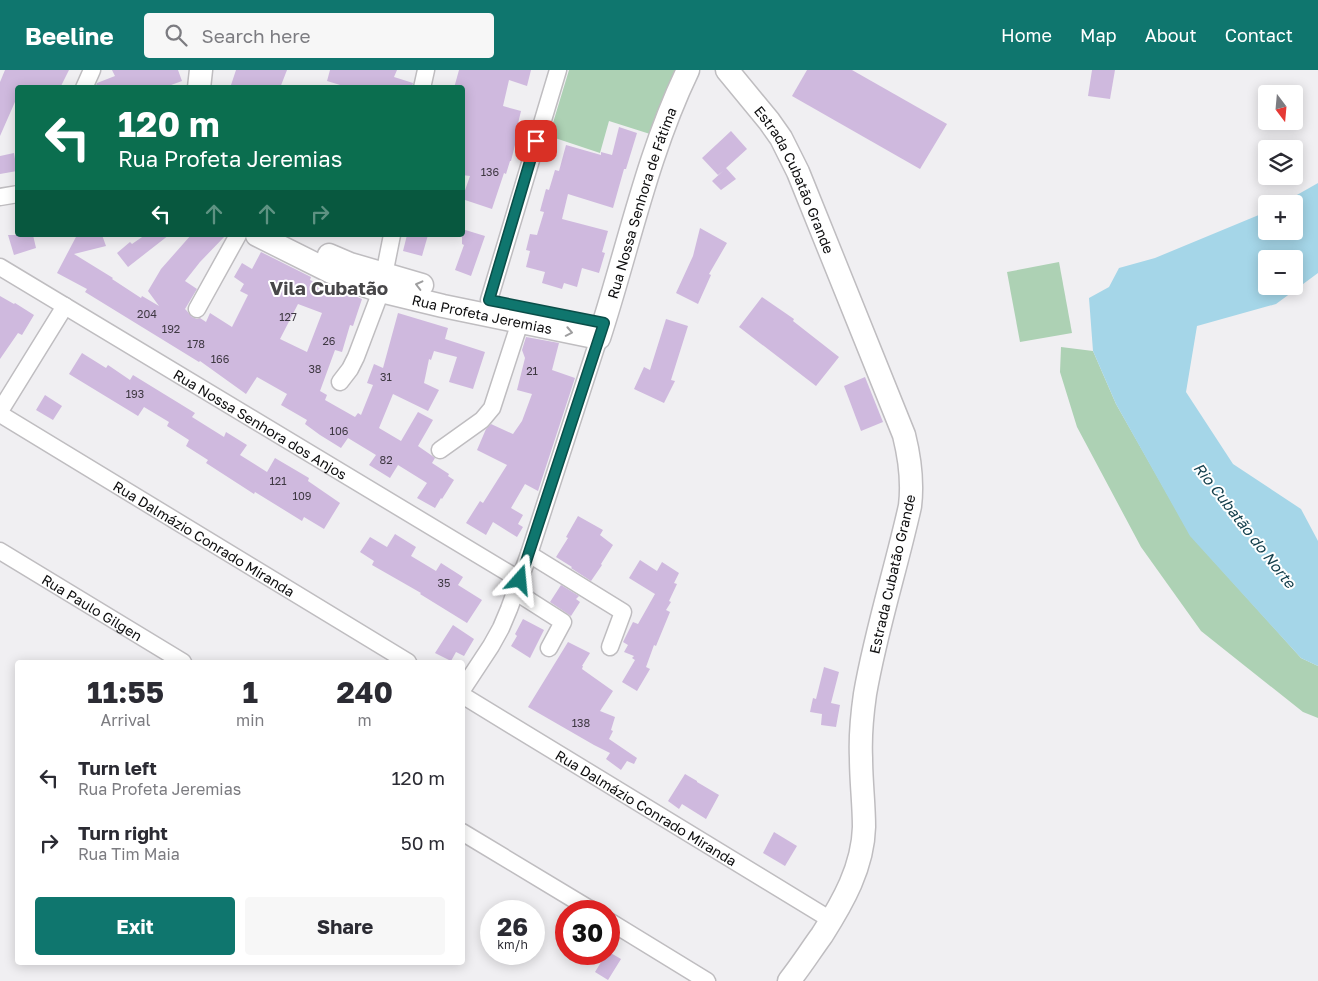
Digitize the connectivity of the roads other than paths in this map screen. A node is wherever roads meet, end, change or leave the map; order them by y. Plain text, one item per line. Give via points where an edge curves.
1 (92, 70) edge
2 (201, 70) edge
3 (426, 70) edge
4 (558, 70) edge
5 (688, 70) edge
6 (727, 70) edge
7 (85, 85) edge
8 (199, 85) edge
9 (423, 85) edge
10 (15, 194) edge
11 (0, 197) edge
12 (237, 237) edge
13 (261, 237) edge
14 (292, 237) edge
15 (392, 237) edge
16 (0, 267) edge
17 (382, 283) junction
18 (489, 300) junction
19 (65, 306) junction
20 (197, 309) dead end
21 (520, 322) junction
22 (601, 330) junction
23 (340, 382) dead end
24 (0, 412) edge
25 (440, 450) dead end
26 (0, 551) edge
27 (529, 554) junction
28 (518, 586) junction
29 (610, 647) dead end
30 (549, 648) dead end
31 (180, 660) edge
32 (405, 660) edge
33 (465, 685) edge
34 (465, 697) edge
35 (465, 834) edge
36 (574, 900) edge
37 (831, 920) junction
38 (620, 928) edge
39 (707, 981) edge
40 (789, 981) edge

1 - 7 street
2 - 8 street
3 - 9 street
4 - 18 street
5 - 22 street, Rua Nossa Senhora de Fátima via 657,146
6 - 37 street, Estrada Cubatão Grande via 769,122 798,172 904,435 911,472 910,506 870,666 863,714 864,826 861,851 852,881
10 - 11 street
12 - 20 street
13 - 17 street, Rua Profeta Jeremias via 354,282
14 - 17 street, Rua Profeta Jeremias
15 - 17 street
16 - 19 street, Rua Nossa Senhora dos Anjos
18 -> 17 street, Rua Profeta Jeremias via 438,289
17 - 21 street, Rua Profeta Jeremias via 435,305
17 - 23 street via 356,357
18 - 22 street, Rua Profeta Jeremias
19 - 24 street
19 - 28 street, Rua Nossa Senhora dos Anjos
21 -> 22 street, Rua Profeta Jeremias
21 - 25 street via 492,408 482,420
22 - 27 street
24 - 32 street, Rua Dalmázio Conrado Miranda
26 - 31 street, Rua Paulo Gilgen
27 - 28 street
27 - 29 street via 624,612
28 - 30 street, Rua Nossa Senhora dos Anjos via 562,622
28 - 33 street via 501,628
34 - 37 street, Rua Dalmázio Conrado Miranda
35 - 36 street
37 - 40 street, Estrada Cubatão Grande
38 - 39 street

